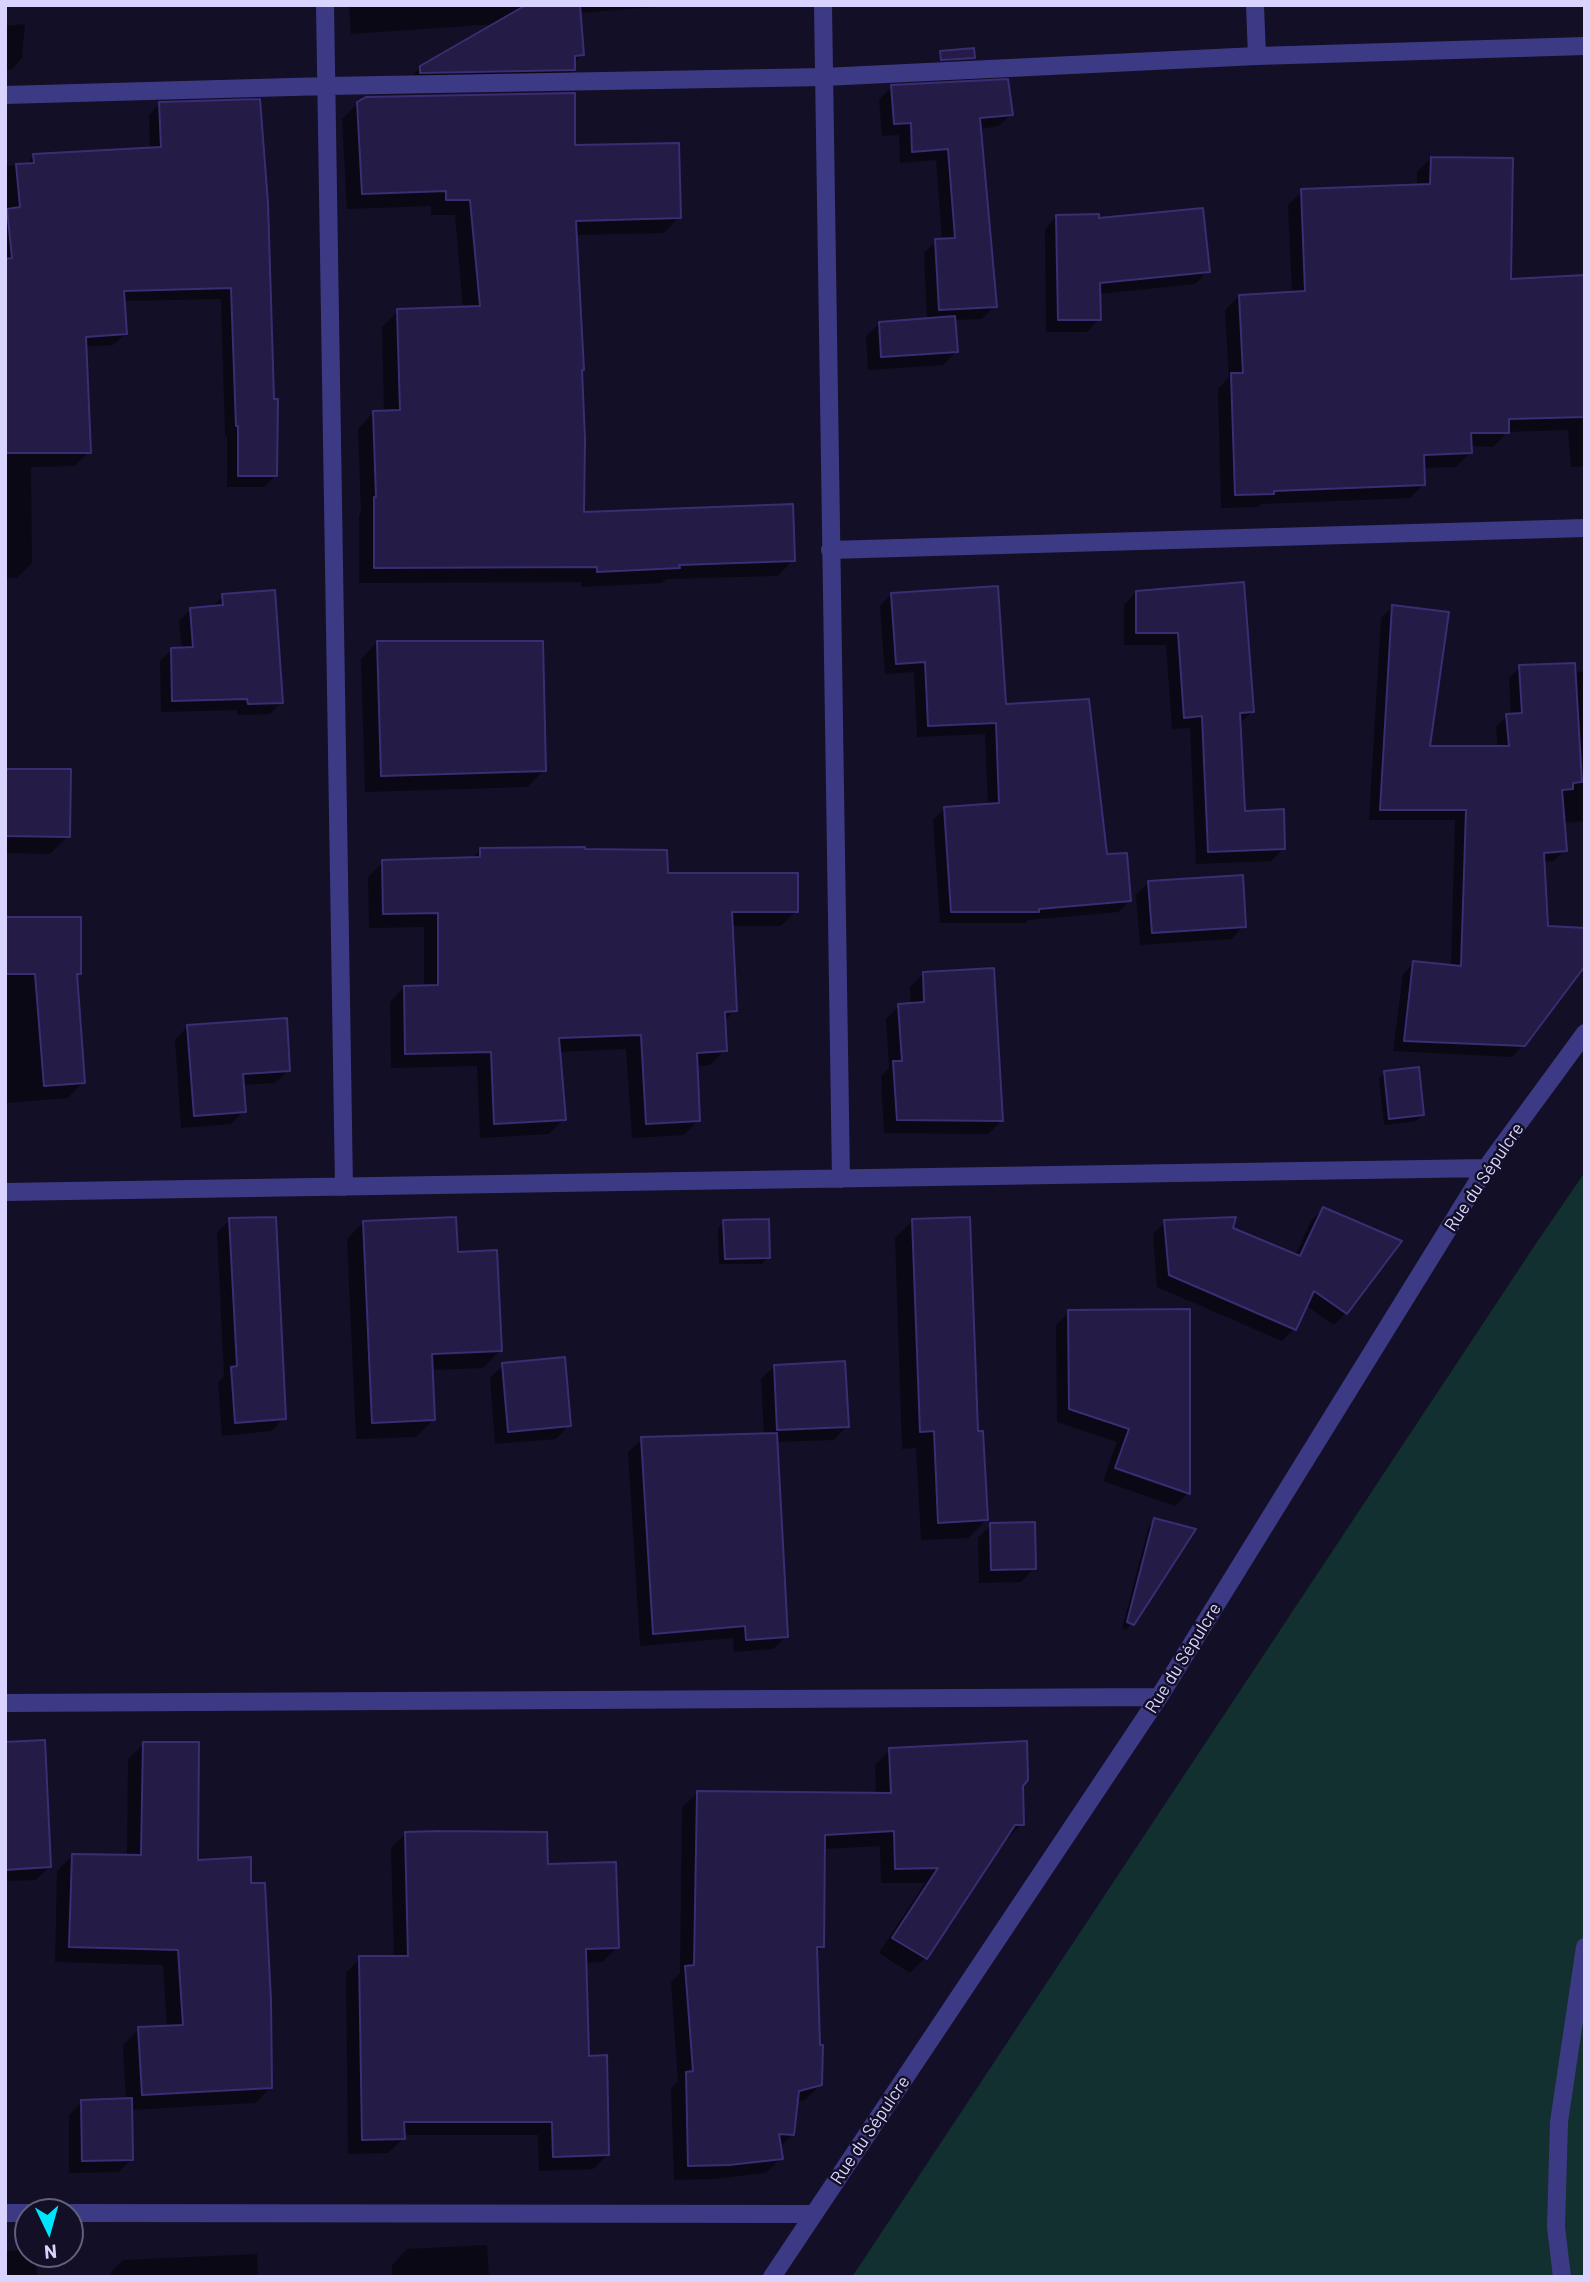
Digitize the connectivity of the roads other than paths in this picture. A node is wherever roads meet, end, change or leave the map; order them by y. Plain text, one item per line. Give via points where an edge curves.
1 (325, 5) edge
2 (822, 5) edge
3 (1255, 5) edge
4 (1585, 46) edge
5 (1257, 56) junction
6 (824, 77) junction
7 (327, 86) junction
8 (5, 95) edge
9 (1585, 528) edge
10 (830, 550) junction
11 (1585, 1033) edge
12 (1486, 1168) junction
13 (841, 1179) junction
14 (344, 1187) junction
15 (5, 1192) edge
16 (1159, 1697) junction
17 (5, 1703) edge
18 (1585, 1947) edge
19 (84, 2213) edge
20 (814, 2214) junction
21 (772, 2277) edge
22 (1562, 2277) edge

1 - 7 street
2 - 6 street
3 - 5 street
4 - 5 street
5 - 6 street
6 - 7 street
6 - 10 street
7 - 8 street
7 - 14 street
9 - 10 street
10 - 13 street
11 - 12 street, Rue du Sépulcre
12 - 13 street
12 - 16 street, Rue du Sépulcre
13 - 14 street
14 - 15 street
16 - 17 street
16 - 20 street, Rue du Sépulcre
18 - 22 street via 1559,2122 1556,2227
19 - 20 street
20 - 21 street, Rue du Sépulcre

